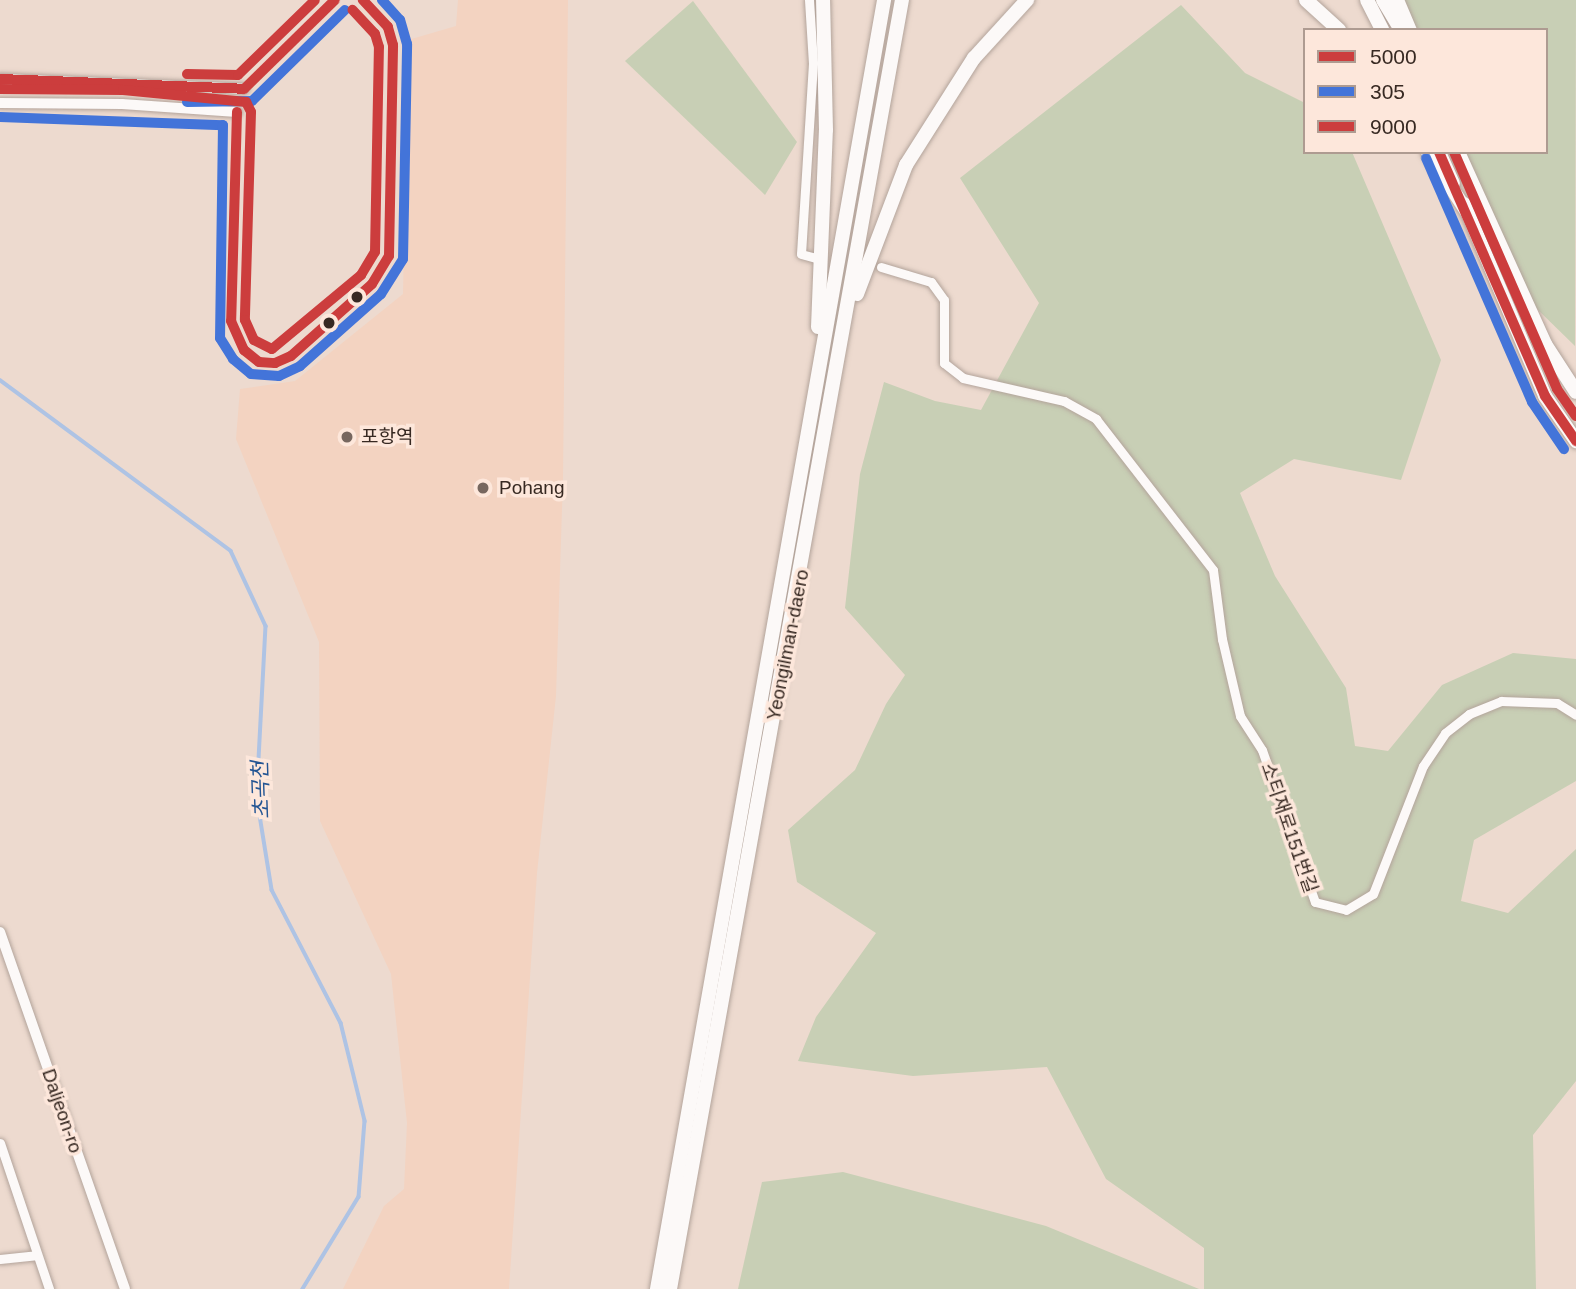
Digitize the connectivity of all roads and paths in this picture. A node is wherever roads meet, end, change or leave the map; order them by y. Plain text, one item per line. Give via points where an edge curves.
1 (809, 0) edge
2 (823, 0) edge
3 (884, 0) edge
4 (902, 0) edge
5 (1027, 0) edge
6 (1306, 0) edge
7 (1367, 0) edge
8 (1383, 0) edge
9 (1397, 0) edge
10 (1337, 28) edge
11 (1381, 28) edge
12 (1400, 28) edge
13 (1409, 28) edge
14 (0, 79) edge
15 (244, 89) dead end
16 (0, 103) edge
17 (237, 112) dead end
18 (1429, 154) edge
19 (1440, 154) edge
20 (1459, 154) edge
21 (1469, 215) junction
22 (816, 258) dead end
23 (881, 267) dead end
24 (844, 328) junction
25 (816, 381) junction
26 (1576, 392) edge
27 (1576, 441) edge
28 (1576, 715) edge
29 (0, 932) edge
30 (0, 1143) edge
31 (3, 1160) edge
32 (36, 1255) junction
33 (0, 1259) edge
34 (49, 1289) edge
35 (125, 1289) edge
36 (657, 1289) edge
37 (670, 1289) edge

1 - 22 street via 813,63 801,254
2 - 25 main road via 826,130
3 - 25 main road, Yeongilman-daero
4 - 24 main road, Yeongilman-daero
5 - 24 main road via 974,58 906,165
6 - 10 main road
7 - 11 main road
8 - 12 main road
9 - 13 main road
14 - 15 street
16 - 17 street via 122,104
18 - 21 main road
19 - 21 main road
20 - 26 main road via 1545,344
21 - 27 main road via 1545,396
23 - 28 street, 소티재로151번길 via 931,282 944,300 944,363 963,378 1064,401 1096,419 1213,570 1222,639 1240,716 1262,750 1315,902 1346,910 1373,894 1423,766 1445,733 1469,714 1501,701 1557,703
24 - 37 main road, Yeongilman-daero
25 - 36 main road, Yeongilman-daero
29 - 35 street, Daljeon-ro
30 - 31 street
31 - 32 street
32 - 33 street
32 - 34 street

